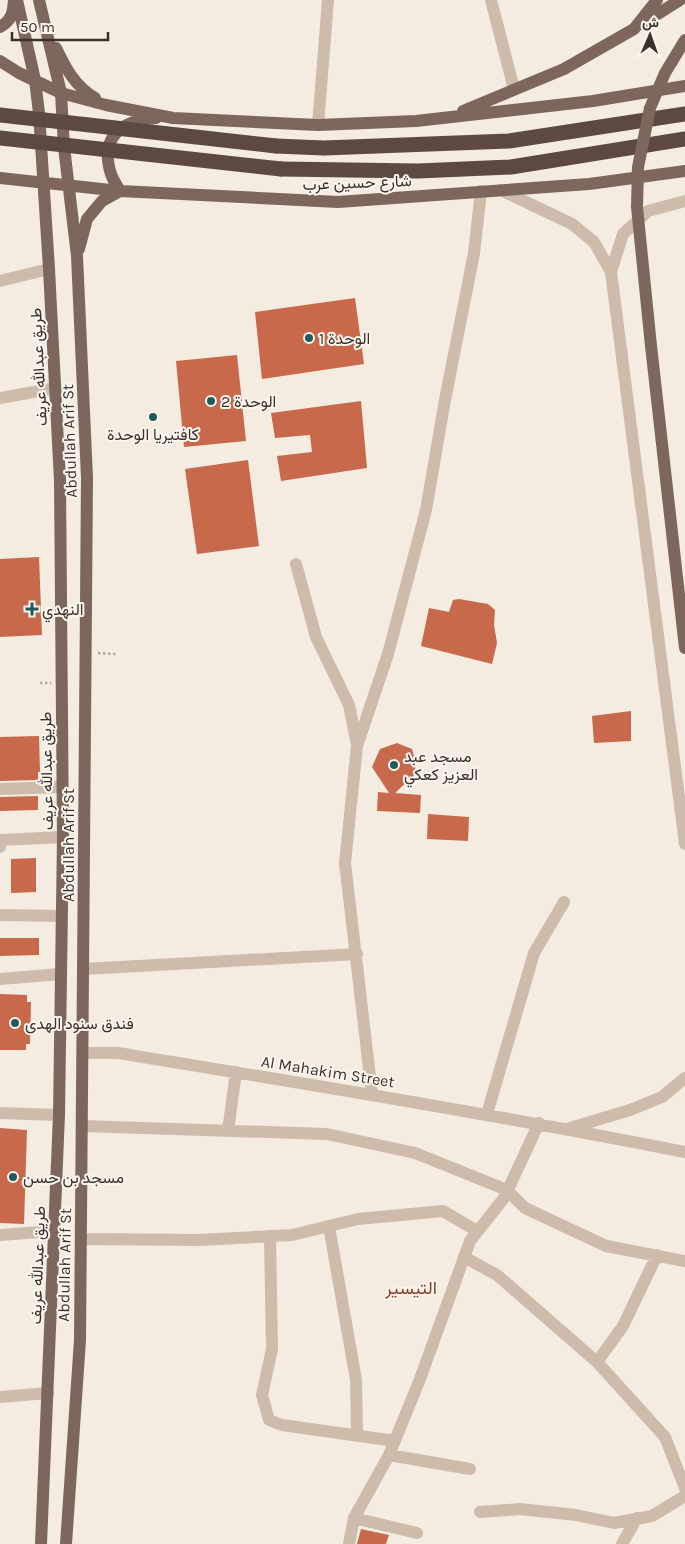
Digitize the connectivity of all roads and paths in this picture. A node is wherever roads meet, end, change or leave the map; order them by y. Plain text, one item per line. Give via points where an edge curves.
1 (15, 0) edge
2 (39, 0) edge
3 (328, 0) edge
4 (491, 0) edge
5 (657, 0) edge
6 (680, 0) edge
7 (44, 25) junction
8 (0, 27) edge
9 (634, 29) junction
10 (685, 40) edge
11 (0, 61) edge
12 (35, 80) junction
13 (685, 86) edge
14 (514, 90) junction
15 (61, 93) junction
16 (106, 105) junction
17 (685, 114) edge
18 (0, 115) edge
19 (448, 117) junction
20 (173, 118) junction
21 (318, 125) junction
22 (0, 138) edge
23 (685, 139) edge
24 (685, 171) edge
25 (0, 178) edge
26 (44, 184) junction
27 (69, 186) junction
28 (501, 190) junction
29 (120, 191) junction
30 (481, 192) junction
31 (685, 200) edge
32 (77, 256) junction
33 (49, 269) junction
34 (611, 272) junction
35 (0, 281) edge
36 (56, 388) junction
37 (0, 398) edge
38 (296, 564) dead end
39 (685, 648) edge
40 (86, 653) junction
41 (116, 654) dead end
42 (357, 746) junction
43 (62, 787) junction
44 (0, 789) edge
45 (63, 837) junction
46 (685, 844) edge
47 (0, 847) edge
48 (564, 902) dead end
49 (0, 915) edge
50 (62, 916) junction
51 (357, 954) junction
52 (84, 969) junction
53 (61, 974) junction
54 (0, 979) edge
55 (83, 1053) junction
56 (236, 1072) junction
57 (685, 1078) edge
58 (372, 1094) junction
59 (0, 1114) edge
60 (488, 1114) junction
61 (59, 1115) junction
62 (82, 1120) junction
63 (539, 1124) junction
64 (568, 1129) junction
65 (228, 1131) junction
66 (685, 1152) edge
67 (507, 1190) junction
68 (329, 1226) junction
69 (54, 1231) junction
70 (477, 1232) junction
71 (0, 1235) edge
72 (270, 1236) junction
73 (81, 1239) junction
74 (656, 1255) junction
75 (464, 1258) junction
76 (685, 1261) edge
77 (597, 1362) junction
78 (48, 1393) junction
79 (0, 1397) edge
80 (357, 1436) junction
81 (395, 1441) junction
82 (389, 1455) junction
83 (470, 1469) dead end
84 (685, 1488) edge
85 (685, 1496) edge
86 (480, 1512) dead end
87 (354, 1518) junction
88 (637, 1518) junction
89 (417, 1533) dead end
90 (41, 1544) edge
91 (66, 1544) edge
92 (349, 1544) edge
93 (622, 1544) edge

1 - 8 main road via 13,14
1 - 12 main road, طريق عبدالله عريف
2 - 7 main road
3 - 21 street
4 - 14 street
5 - 9 main road
6 - 9 main road
7 - 15 main road
7 - 16 main road via 67,73 82,90
9 - 14 main road via 564,69
10 - 39 main road, bridge via 665,73 650,108 638,167 636,207
11 - 12 main road
12 - 15 main road
12 - 26 main road, طريق عبدالله عريف
13 - 19 main road via 593,101
14 - 19 main road
15 - 16 main road
15 - 27 main road, Abdullah Arif St
16 - 20 main road
17 - 18 highway, bridge via 509,141 324,148 276,146
19 - 21 main road
20 - 21 main road
20 - 29 main road via 145,119 123,126 114,133 108,154 111,174
22 - 23 highway, bridge via 281,169 418,171 511,167
24 - 28 main road, شارع حسين عرب via 589,184
25 - 26 main road, شارع حسين عرب
26 - 27 main road, شارع حسين عرب
26 - 33 main road, طريق عبدالله عريف
27 - 29 main road, شارع حسين عرب
27 - 32 main road, Abdullah Arif St
28 - 30 main road, شارع حسين عرب
28 - 34 street via 572,224 594,242
29 - 30 main road, شارع حسين عرب via 338,202
29 - 32 main road via 102,201 88,219
30 - 42 street via 474,253 426,510 388,654
31 - 34 street via 648,211 623,234
32 - 40 main road, Abdullah Arif St via 88,478
33 - 35 street
33 - 36 main road, طريق عبدالله عريف
34 - 46 street
36 - 37 street
36 - 43 main road, طريق عبدالله عريف via 60,481
38 - 42 street via 316,637 349,705
40 - 41 path
40 - 52 main road, Abdullah Arif St
42 - 51 street via 345,863
43 - 44 street
43 - 45 main road, طريق عبدالله عريف
45 - 47 street via 0,840
45 - 50 main road, طريق عبدالله عريف
48 - 60 street via 534,953
49 - 50 street
50 - 53 main road, طريق عبدالله عريف
51 - 52 street
51 - 58 street
52 - 55 main road, Abdullah Arif St
53 - 54 street
53 - 61 main road, طريق عبدالله عريف
55 - 56 street, Al Mahakim Street via 118,1053
55 - 62 main road, Abdullah Arif St
56 - 58 street, Al Mahakim Street
56 - 65 street
57 - 64 street via 662,1097
58 - 60 street, Al Mahakim Street
59 - 61 street
60 - 63 street, Al Mahakim Street
61 - 62 main road
61 - 69 main road, طريق عبدالله عريف
62 - 65 street
62 - 73 main road, Abdullah Arif St
63 - 64 street, Al Mahakim Street
63 - 67 street
64 - 66 street, Al Mahakim Street
65 - 67 street via 327,1134 415,1153
67 - 70 street
67 - 74 street via 525,1208 606,1246
68 - 70 street via 358,1219 442,1211
68 - 72 street via 292,1235
68 - 80 street via 356,1380
69 - 71 street
69 - 78 main road, طريق عبدالله عريف
70 - 75 street
72 - 73 street via 200,1240
72 - 80 street via 272,1349 262,1395 269,1420 282,1425
73 - 91 main road, Abdullah Arif St via 80,1340
74 - 76 street
74 - 77 street via 623,1326
75 - 77 street via 497,1275
75 - 81 street
77 - 84 street via 664,1438
78 - 79 street
78 - 90 main road, طريق عبدالله عريف
80 - 81 street
81 - 82 street
82 - 83 street
82 - 87 street
85 - 88 street via 652,1516
86 - 88 street via 520,1509 614,1523
87 - 89 street
87 - 92 street
88 - 93 street

